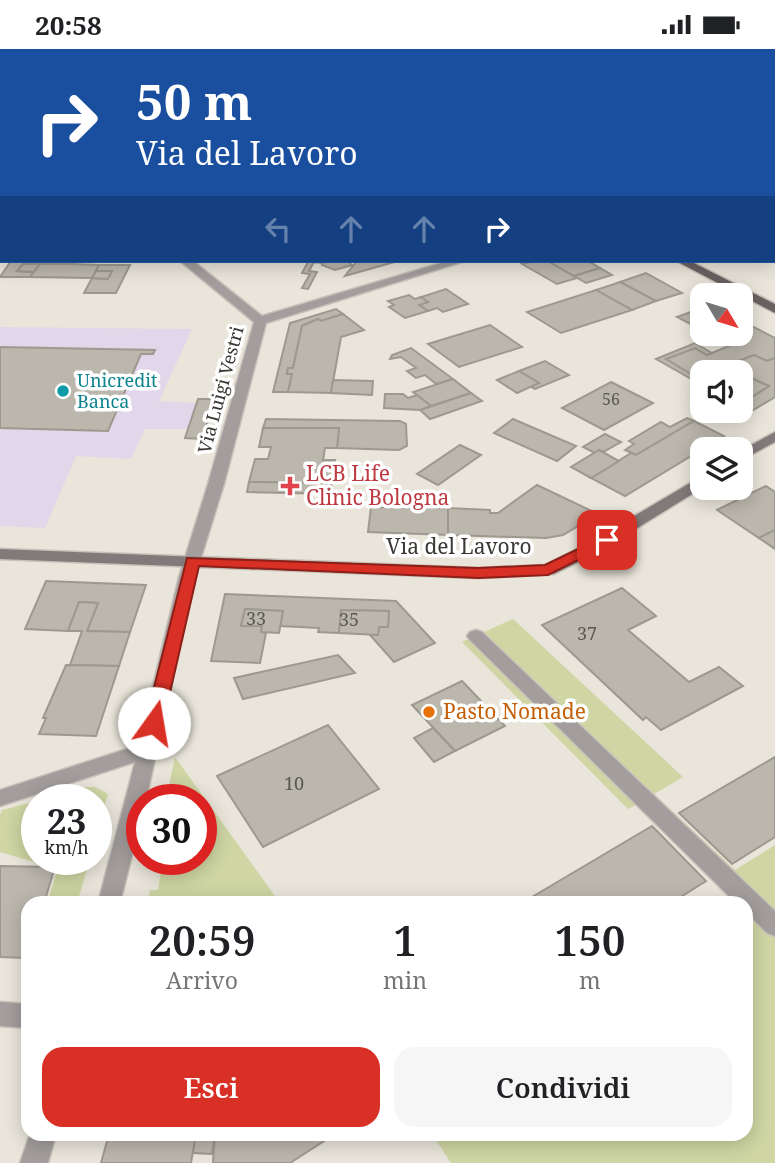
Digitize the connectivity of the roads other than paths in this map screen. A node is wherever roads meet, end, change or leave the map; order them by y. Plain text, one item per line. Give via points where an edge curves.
1 (188, 263) edge
2 (451, 263) edge
3 (686, 263) edge
4 (775, 309) edge
5 (260, 321) junction
6 (775, 436) edge
7 (753, 449) edge
8 (690, 488) edge
9 (0, 554) edge
10 (192, 561) junction
11 (476, 636) dead end
12 (148, 750) junction
13 (0, 798) edge
14 (111, 896) edge
15 (744, 896) edge
16 (753, 905) edge
17 (775, 926) edge
18 (0, 1014) edge
19 (21, 1016) edge
20 (41, 1141) edge
21 (34, 1163) edge

1 - 5 street, Via Luigi Vestri
2 - 5 street
3 - 4 main road
5 - 10 street, Via Luigi Vestri
6 - 7 street
8 - 10 street, Via del Lavoro via 548,570 478,573
9 - 10 street, Via del Lavoro
10 - 12 street
11 - 15 street
12 - 13 street
12 - 14 street
16 - 17 street
18 - 19 street
20 - 21 street

